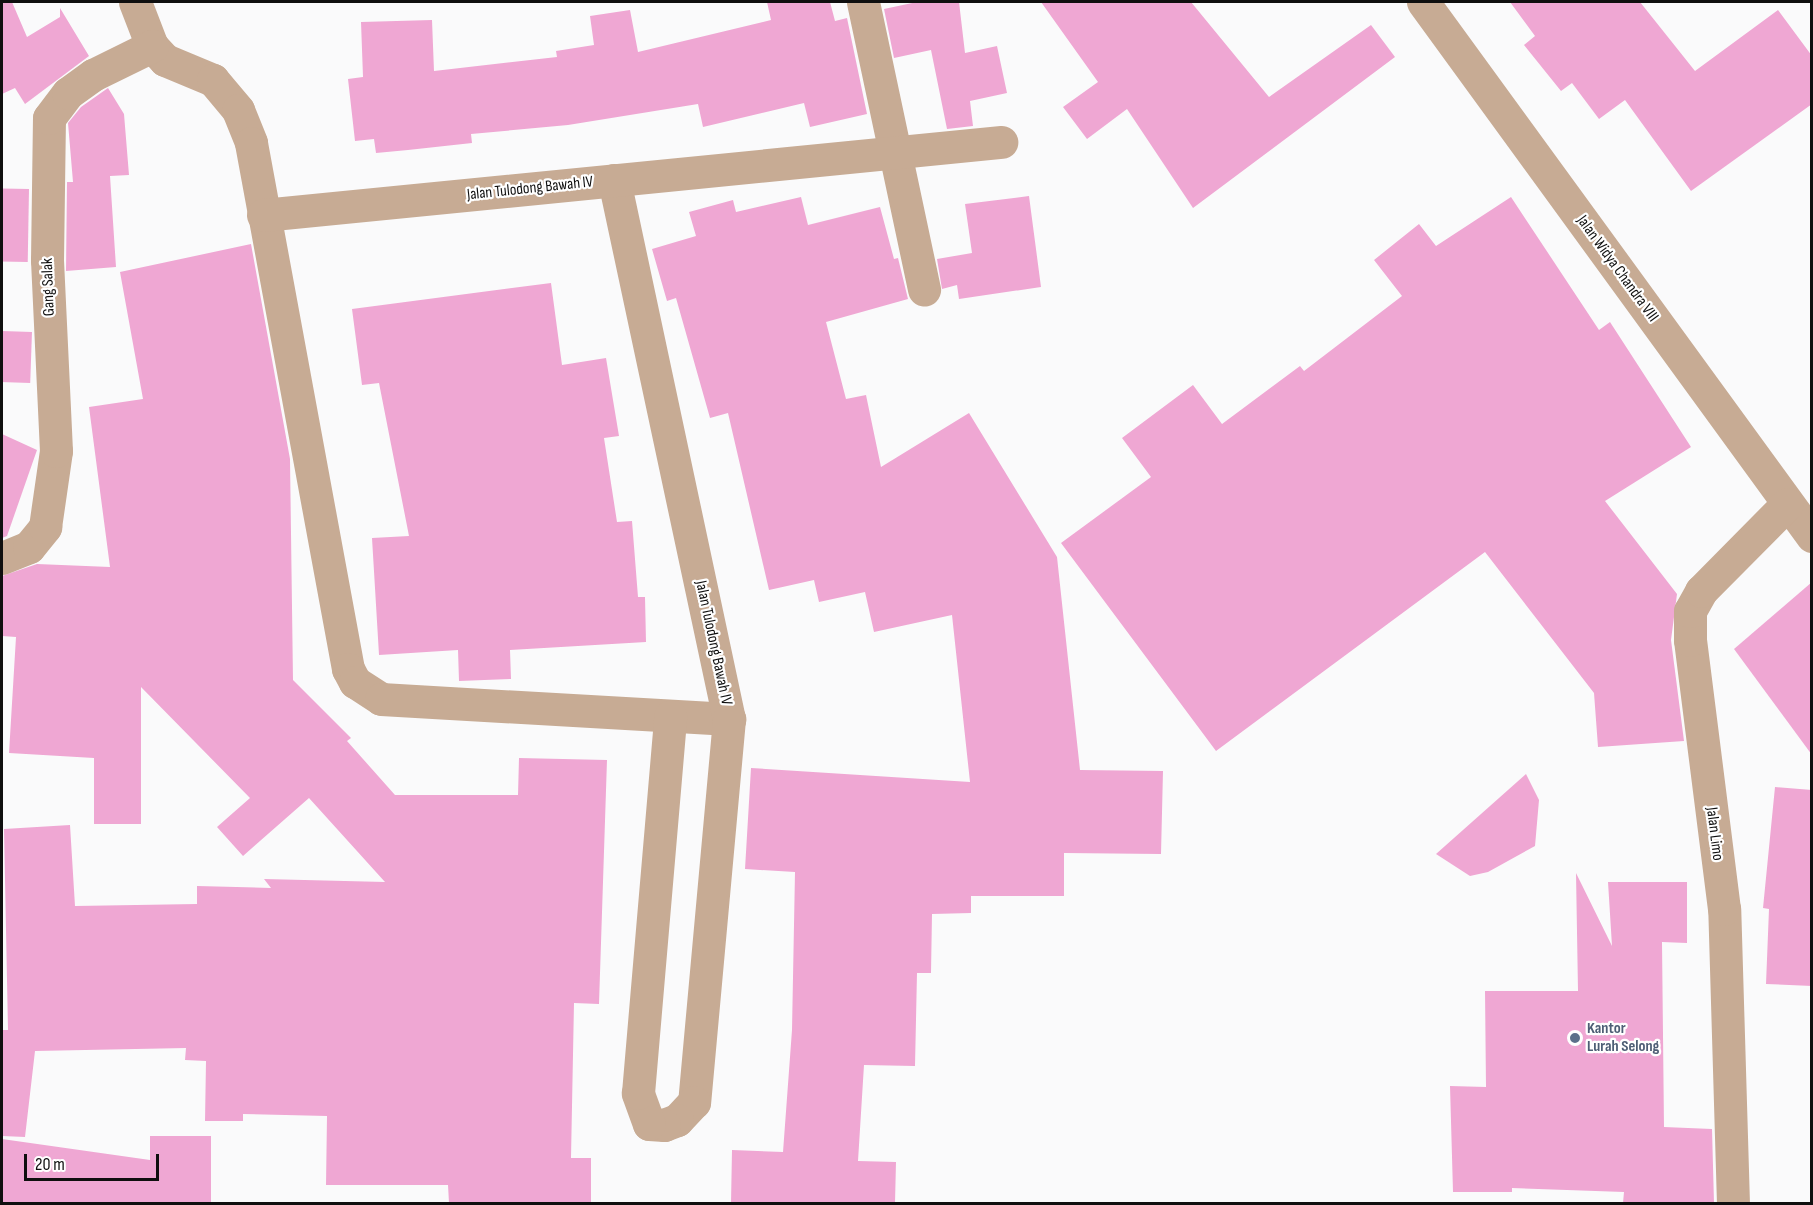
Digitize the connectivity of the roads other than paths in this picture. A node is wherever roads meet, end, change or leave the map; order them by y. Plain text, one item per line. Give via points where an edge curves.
1 (135, 2) edge
2 (862, 2) edge
3 (1423, 2) edge
4 (152, 46) junction
5 (1001, 142) dead end
6 (894, 153) junction
7 (614, 180) junction
8 (263, 215) junction
9 (924, 290) dead end
10 (1787, 504) junction
11 (1812, 536) edge
12 (2, 558) edge
13 (670, 716) junction
14 (729, 719) junction
15 (1733, 1203) edge

1 - 4 street
2 - 6 street
3 - 10 street, Jalan Widya Chandra VIII
4 - 8 street, Jalan Tulodong Bawah IV via 165,60 213,80 238,110 251,143
4 - 12 street, Gang Salak via 93,75 68,93 49,118 47,260 56,451 45,527 29,547
5 - 6 street
6 - 7 street
6 - 9 street
7 - 8 street, Jalan Tulodong Bawah IV
7 - 14 street, Jalan Tulodong Bawah IV
8 - 13 street, Jalan Tulodong Bawah IV via 348,669 355,682 381,699
10 - 11 street, Jalan Widya Chandra VIII
10 - 15 street, Jalan Limo via 1701,591 1690,611 1690,640 1724,909
13 - 14 street, Jalan Tulodong Bawah IV
13 - 14 street via 638,1093 649,1124 664,1125 677,1120 694,1102

